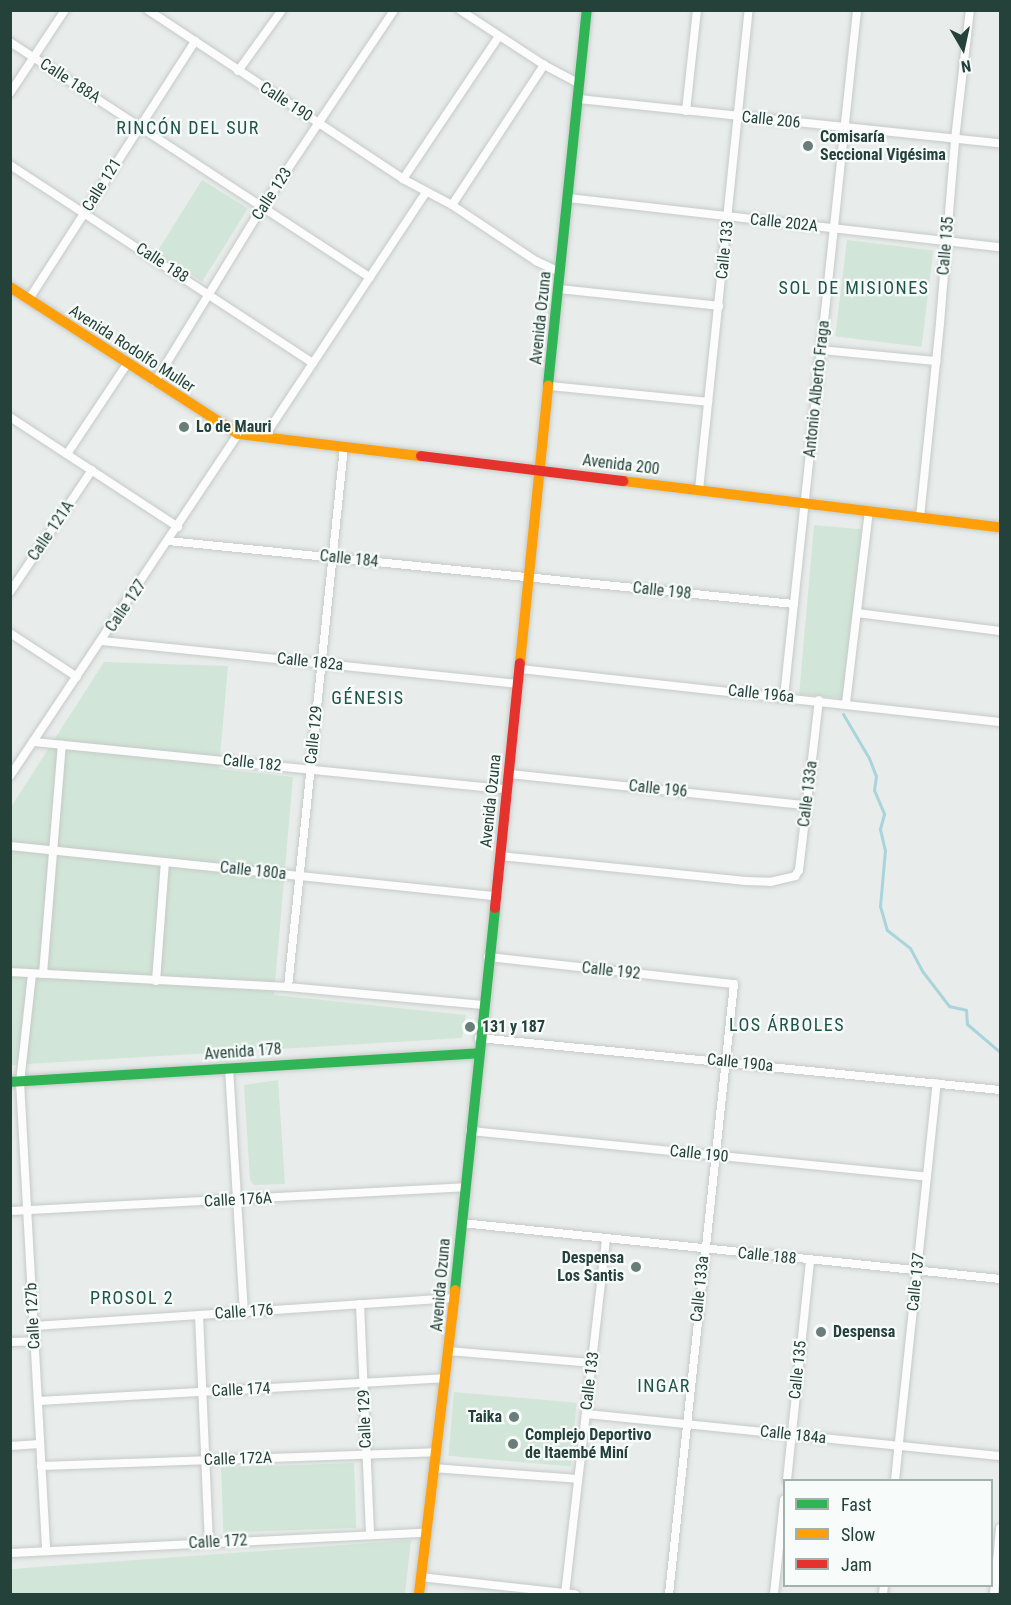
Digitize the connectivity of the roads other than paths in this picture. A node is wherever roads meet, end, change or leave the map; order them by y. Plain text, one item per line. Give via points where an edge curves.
1 (65, 10) edge
2 (148, 10) edge
3 (282, 10) edge
4 (394, 10) edge
5 (460, 10) edge
6 (587, 10) edge
7 (697, 10) edge
8 (749, 10) edge
9 (857, 10) edge
10 (970, 10) edge
11 (499, 36) junction
12 (195, 41) junction
13 (10, 42) edge
14 (33, 57) junction
15 (544, 65) junction
16 (238, 71) junction
17 (579, 84) junction
18 (10, 93) edge
19 (578, 99) junction
20 (686, 111) junction
21 (738, 116) junction
22 (318, 123) junction
23 (138, 126) junction
24 (844, 128) junction
25 (955, 139) junction
26 (1000, 143) edge
27 (10, 165) edge
28 (403, 179) junction
29 (426, 192) junction
30 (568, 198) junction
31 (452, 205) junction
32 (263, 206) junction
33 (85, 213) junction
34 (728, 217) junction
35 (834, 228) junction
36 (946, 242) junction
37 (1000, 247) edge
38 (560, 272) junction
39 (370, 278) junction
40 (11, 289) edge
41 (558, 289) junction
42 (209, 294) junction
43 (29, 299) junction
44 (719, 306) junction
45 (821, 350) junction
46 (936, 361) junction
47 (313, 363) junction
48 (127, 364) junction
49 (155, 382) junction
50 (549, 386) junction
51 (708, 402) junction
52 (10, 417) edge
53 (238, 434) junction
54 (264, 437) junction
55 (344, 447) junction
56 (67, 454) junction
57 (92, 470) junction
58 (542, 471) junction
59 (699, 490) junction
60 (805, 503) junction
61 (869, 511) junction
62 (920, 517) junction
63 (178, 527) junction
64 (1000, 527) edge
65 (168, 541) junction
66 (333, 558) junction
67 (530, 578) junction
68 (10, 592) edge
69 (794, 604) junction
70 (857, 613) junction
71 (1000, 631) edge
72 (10, 633) edge
73 (102, 641) junction
74 (322, 664) junction
75 (520, 669) junction
76 (76, 677) junction
77 (519, 684) junction
78 (784, 697) junction
79 (819, 700) junction
80 (846, 703) junction
81 (1000, 722) edge
82 (33, 742) junction
83 (62, 745) junction
84 (311, 769) junction
85 (509, 774) junction
86 (10, 776) edge
87 (507, 789) junction
88 (806, 805) junction
89 (10, 846) edge
90 (54, 850) junction
91 (500, 856) junction
92 (165, 862) junction
93 (300, 876) junction
94 (495, 896) junction
95 (488, 957) junction
96 (10, 972) edge
97 (32, 974) junction
98 (43, 974) junction
99 (156, 981) junction
100 (734, 984) joint
101 (288, 987) junction
102 (483, 1005) junction
103 (479, 1038) junction
104 (478, 1053) junction
105 (724, 1061) junction
106 (229, 1068) junction
107 (15, 1082) edge
108 (937, 1083) junction
109 (1000, 1090) edge
110 (470, 1131) junction
111 (714, 1155) junction
112 (927, 1177) junction
113 (465, 1187) junction
114 (237, 1200) junction
115 (27, 1210) junction
116 (10, 1211) edge
117 (462, 1223) junction
118 (606, 1238) junction
119 (705, 1249) junction
120 (810, 1260) junction
121 (917, 1271) junction
122 (1000, 1280) edge
123 (454, 1298) junction
124 (360, 1304) junction
125 (244, 1312) junction
126 (199, 1315) junction
127 (34, 1326) junction
128 (34, 1341) junction
129 (10, 1342) edge
130 (449, 1351) junction
131 (592, 1363) junction
132 (444, 1378) junction
133 (364, 1383) junction
134 (202, 1392) junction
135 (38, 1401) junction
136 (586, 1414) junction
137 (686, 1424) junction
138 (792, 1434) junction
139 (40, 1444) junction
140 (10, 1446) edge
141 (898, 1446) junction
142 (435, 1452) junction
143 (366, 1455) junction
144 (1000, 1456) edge
145 (206, 1461) junction
146 (41, 1466) junction
147 (433, 1468) junction
148 (578, 1479) junction
149 (787, 1479) edge
150 (895, 1479) edge
151 (783, 1509) edge
152 (1000, 1528) edge
153 (425, 1533) junction
154 (370, 1534) junction
155 (209, 1543) junction
156 (46, 1551) junction
157 (10, 1553) edge
158 (420, 1577) junction
159 (419, 1594) edge
160 (565, 1594) edge
161 (575, 1594) edge
162 (669, 1594) edge
163 (774, 1594) edge
164 (994, 1594) edge

1 - 14 street
2 - 12 street, Calle 190
3 - 16 street
4 - 22 street, Calle 123
5 - 11 street
6 - 17 main road, Avenida Ozuna
7 - 20 street
8 - 21 street, Calle 133
9 - 24 street, Antonio Alberto Fraga
10 - 25 street, Calle 135
11 - 15 street
11 - 28 street
12 - 16 street, Calle 190
12 - 23 street, Calle 121
13 - 14 street, Calle 188A
14 - 18 street
14 - 23 street, Calle 188A
15 - 17 street
15 - 31 street
16 - 22 street, Calle 190
17 - 19 main road, Avenida Ozuna
19 - 20 street, Calle 206
19 - 30 main road, Avenida Ozuna
20 - 21 street, Calle 206
21 - 24 street, Calle 206
21 - 34 street, Calle 133
22 - 28 street, Calle 190
22 - 32 street, Calle 123
23 - 32 street, Calle 188A
23 - 33 street, Calle 121
24 - 25 street, Calle 206
24 - 35 street, Antonio Alberto Fraga
25 - 26 street, Calle 206
25 - 36 street, Calle 135
27 - 33 street, Calle 188
28 - 29 street, Calle 190
29 - 31 street, Calle 190
29 - 39 street
30 - 34 street, Calle 202A
30 - 38 main road, Avenida Ozuna
31 - 38 street, Calle 190 via 536,261
32 - 39 street, Calle 188A
32 - 42 street, Calle 123
33 - 42 street, Calle 188
33 - 43 street, Calle 121
34 - 35 street, Calle 202A
34 - 44 street, Calle 133
35 - 36 street, Calle 202A
35 - 45 street, Antonio Alberto Fraga
36 - 37 street, Calle 202A
36 - 46 street, Calle 135
38 - 41 main road, Avenida Ozuna
39 - 47 street
40 - 43 main road, Avenida Rodolfo Muller
41 - 44 street
41 - 50 main road, Avenida Ozuna
42 - 47 street, Calle 188
42 - 49 street, Calle 123
43 - 48 main road, Avenida Rodolfo Muller
44 - 51 street, Calle 133
45 - 46 street
45 - 60 street, Antonio Alberto Fraga
46 - 62 street, Calle 135
47 - 54 street
48 - 49 main road, Avenida Rodolfo Muller
48 - 56 street
49 - 53 main road, Avenida Rodolfo Muller
50 - 51 street
50 - 58 main road, Avenida Ozuna
51 - 59 street, Calle 133
52 - 56 street
53 - 54 main road, Avenida 200
53 - 63 street, Calle 127
54 - 55 main road, Avenida 200
55 - 58 main road, Avenida 200
55 - 66 street, Calle 129
56 - 57 street
57 - 63 street
57 - 68 street, Calle 121A
58 - 59 main road, Avenida 200
58 - 67 main road, Avenida Ozuna
59 - 60 main road, Avenida 200
60 - 61 main road, Avenida 200
60 - 69 street, Antonio Alberto Fraga
61 - 62 main road, Avenida 200
61 - 70 street
62 - 64 main road, Avenida 200
63 - 65 street, Calle 127
65 - 66 street, Calle 184
65 - 73 street, Calle 127
66 - 67 street, Calle 184
66 - 74 street, Calle 129
67 - 69 street, Calle 198
67 - 75 main road, Avenida Ozuna
69 - 78 street, Antonio Alberto Fraga
70 - 71 street
70 - 80 street
72 - 76 street
73 - 74 street, Calle 182a
73 - 76 street, Calle 127
74 - 77 street, Calle 182a
74 - 84 street, Calle 129
75 - 77 main road, Avenida Ozuna
75 - 78 street, Calle 196a
76 - 82 street, Calle 127
77 - 85 main road, Avenida Ozuna
78 - 79 street, Calle 196a
79 - 80 street, Calle 196a
79 - 88 street, Calle 133a
80 - 81 street, Calle 196a
82 - 83 street, Calle 182
82 - 86 street, Calle 127
83 - 84 street, Calle 182
83 - 90 street
84 - 87 street, Calle 182
84 - 93 street, Calle 129
85 - 87 main road, Avenida Ozuna
85 - 88 street, Calle 196
87 - 91 main road, Avenida Ozuna
88 - 91 street, Calle 133a via 799,870 786,880 746,881
89 - 90 street, Calle 180a
90 - 92 street, Calle 180a
90 - 98 street
91 - 94 main road, Avenida Ozuna
92 - 93 street, Calle 180a
92 - 99 street
93 - 94 street, Calle 180a
93 - 101 street, Calle 129
94 - 95 main road, Avenida Ozuna
95 - 100 street, Calle 192
95 - 102 main road, Avenida Ozuna
96 - 97 street
97 - 98 street
97 - 107 street, Calle 127b
98 - 99 street
99 - 101 street
100 - 105 street, Calle 133a
101 - 102 street
102 - 103 main road, Avenida Ozuna
103 - 104 main road, Avenida Ozuna
103 - 105 street, Calle 190a
104 - 106 main road, Avenida 178
104 - 110 main road, Avenida Ozuna
105 - 108 street, Calle 190a
105 - 111 street, Calle 133a
106 - 107 main road, Avenida 178
106 - 114 street
107 - 115 street, Calle 127b
108 - 109 street, Calle 190a
108 - 112 street, Calle 137
110 - 111 street, Calle 190
110 - 113 main road, Avenida Ozuna
111 - 112 street, Calle 190
111 - 119 street, Calle 133a
112 - 121 street, Calle 137
113 - 114 street, Calle 176A
113 - 117 main road, Avenida Ozuna
114 - 115 street, Calle 176A
114 - 125 street
115 - 116 street, Calle 176A
115 - 127 street, Calle 127b
117 - 118 street, Calle 188
117 - 123 main road, Avenida Ozuna
118 - 119 street, Calle 188
118 - 131 street, Calle 133
119 - 120 street, Calle 188
119 - 137 street, Calle 133a
120 - 121 street, Calle 188
120 - 138 street, Calle 135
121 - 122 street, Calle 188
121 - 141 street, Calle 137
123 - 124 street, Calle 176
123 - 130 main road, Avenida Ozuna
124 - 125 street, Calle 176
124 - 133 street, Calle 129
125 - 126 street, Calle 176
126 - 127 street, Calle 176
126 - 134 street
127 - 128 street, Calle 127b
128 - 129 street
128 - 135 street, Calle 127b
130 - 131 street
130 - 132 main road, Avenida Ozuna
131 - 136 street, Calle 133
132 - 133 street, Calle 174
132 - 142 main road, Avenida Ozuna
133 - 134 street, Calle 174
133 - 143 street, Calle 129
134 - 135 street, Calle 174
134 - 145 street
135 - 139 street, Calle 127b
136 - 137 street, Calle 184a
136 - 148 street, Calle 133
137 - 138 street, Calle 184a
137 - 162 street, Calle 133a
138 - 141 street, Calle 184a
138 - 149 street, Calle 135
139 - 140 street
139 - 146 street, Calle 127b
141 - 144 street, Calle 184a
141 - 150 street, Calle 137
142 - 143 street, Calle 172A
142 - 147 main road, Avenida Ozuna
143 - 145 street, Calle 172A
143 - 154 street, Calle 129
145 - 146 street, Calle 172A
145 - 155 street
146 - 156 street, Calle 127b
147 - 148 street
147 - 153 main road, Avenida Ozuna
148 - 160 street, Calle 133
151 - 163 street
152 - 164 street
153 - 154 street, Calle 172
153 - 158 main road, Avenida Ozuna
154 - 155 street, Calle 172
155 - 156 street, Calle 172
156 - 157 street, Calle 172
158 - 159 main road, Avenida Ozuna
158 - 160 street
160 - 161 street

